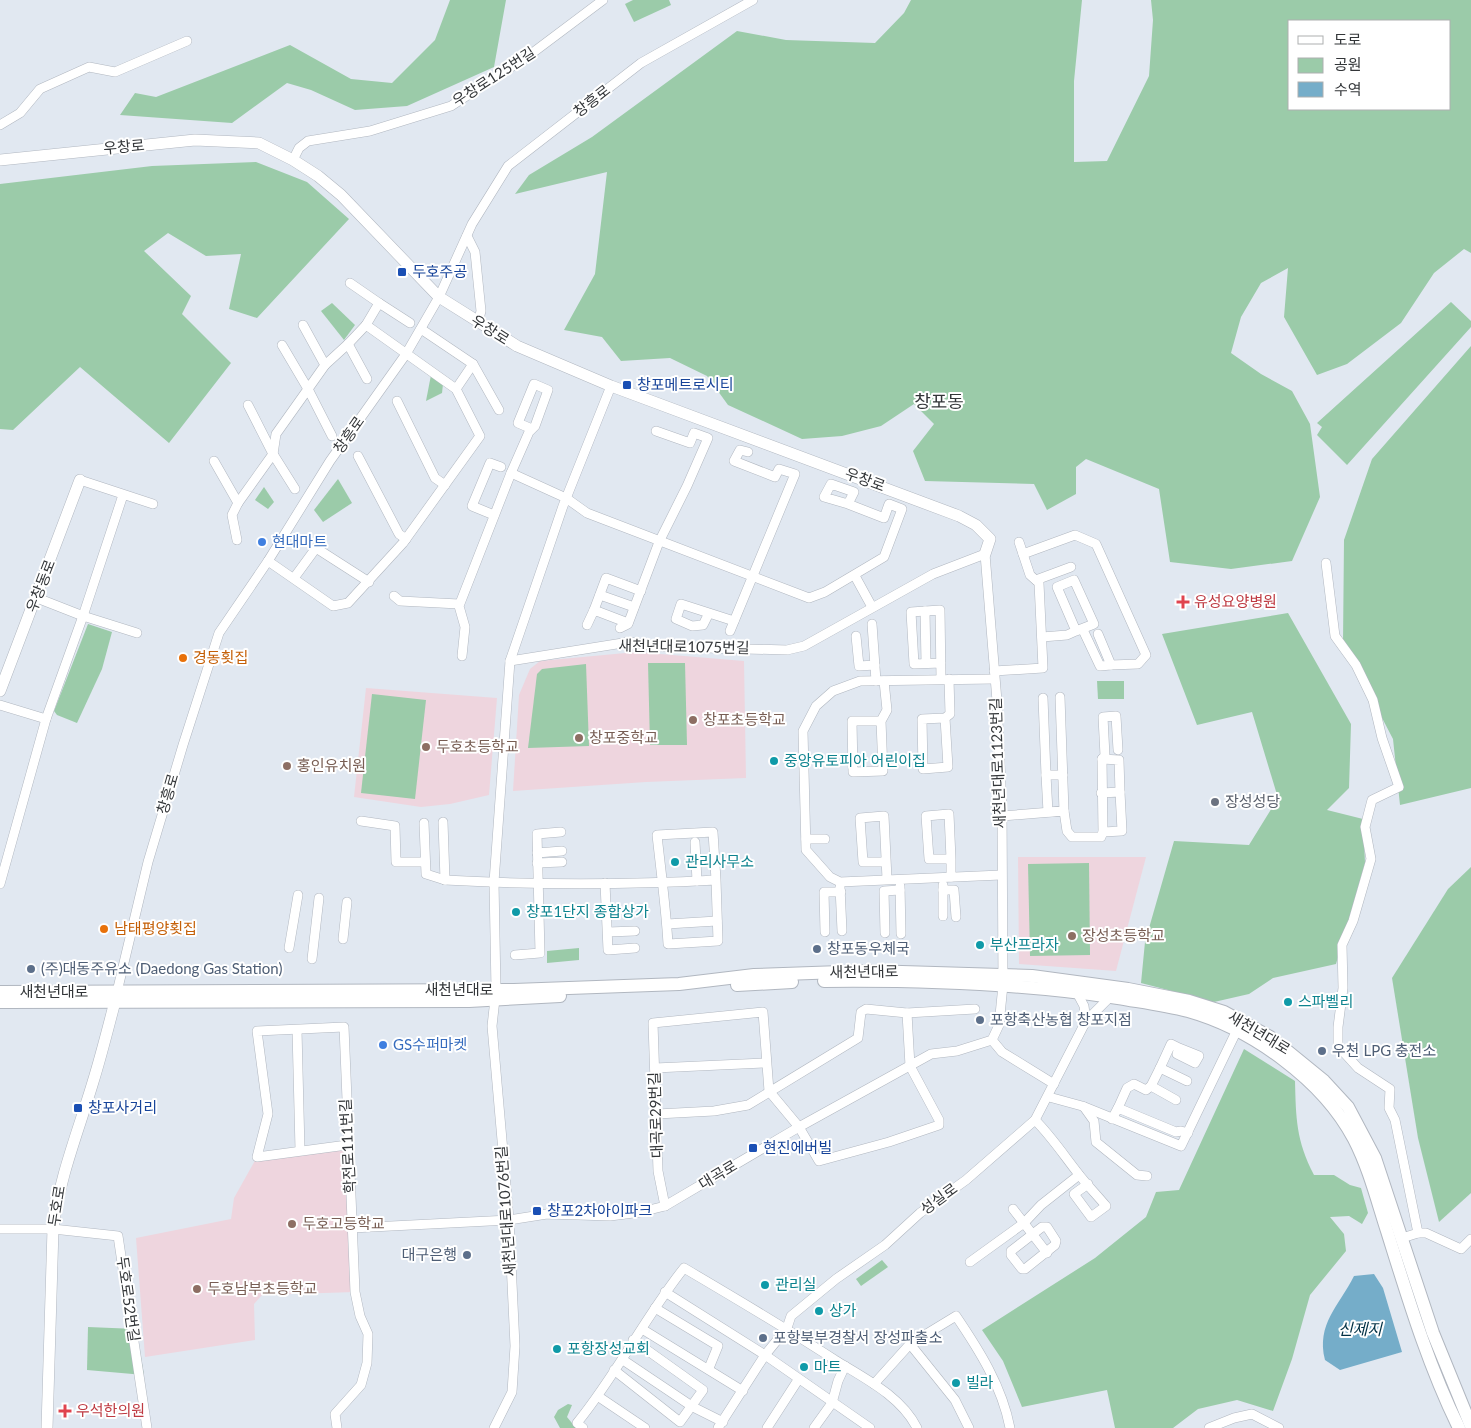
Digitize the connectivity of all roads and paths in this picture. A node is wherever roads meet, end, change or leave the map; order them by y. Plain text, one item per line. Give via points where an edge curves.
1 (603, 0) edge
2 (753, 0) edge
3 (187, 41) dead end
4 (0, 125) edge
5 (0, 160) edge
6 (293, 160) junction
7 (467, 236) junction
8 (350, 283) dead end
9 (440, 297) junction
10 (379, 303) junction
11 (410, 323) dead end
12 (478, 323) junction
13 (303, 325) dead end
14 (366, 325) junction
15 (420, 329) junction
16 (348, 344) junction
17 (282, 346) dead end
18 (406, 354) junction
19 (473, 364) junction
20 (325, 365) junction
21 (367, 379) dead end
22 (612, 386) junction
23 (456, 388) junction
24 (308, 389) junction
25 (397, 401) dead end
26 (248, 406) dead end
27 (499, 410) dead end
28 (532, 429) junction
29 (656, 431) dead end
30 (332, 436) dead end
31 (748, 452) dead end
32 (273, 454) junction
33 (358, 456) dead end
34 (214, 461) dead end
35 (501, 467) dead end
36 (511, 473) junction
37 (80, 480) joint
38 (445, 485) junction
39 (295, 489) dead end
40 (123, 495) junction
41 (566, 498) junction
42 (238, 503) junction
43 (153, 504) dead end
44 (848, 504) dead end
45 (494, 515) junction
46 (406, 539) junction
47 (237, 540) dead end
48 (659, 542) junction
49 (1019, 542) dead end
50 (985, 554) junction
51 (1023, 554) junction
52 (268, 561) junction
53 (1326, 563) dead end
54 (1071, 567) dead end
55 (855, 576) junction
56 (750, 577) junction
57 (294, 578) junction
58 (1036, 580) junction
59 (369, 582) junction
60 (641, 591) junction
61 (600, 595) junction
62 (394, 596) dead end
63 (37, 598) junction
64 (459, 604) junction
65 (634, 607) junction
66 (872, 607) junction
67 (594, 610) junction
68 (925, 611) junction
69 (709, 613) dead end
70 (83, 616) junction
71 (734, 621) junction
72 (872, 624) dead end
73 (587, 625) dead end
74 (730, 631) dead end
75 (1080, 631) junction
76 (138, 633) dead end
77 (1098, 634) dead end
78 (856, 636) dead end
79 (1042, 636) junction
80 (462, 656) dead end
81 (510, 661) junction
82 (926, 662) dead end
83 (941, 663) junction
84 (1111, 664) junction
85 (875, 665) junction
86 (994, 675) junction
87 (945, 679) junction
88 (880, 681) junction
89 (0, 690) edge
90 (1060, 697) dead end
91 (1043, 698) dead end
92 (0, 705) edge
93 (945, 718) junction
94 (46, 719) junction
95 (881, 721) junction
96 (1118, 750) dead end
97 (1102, 759) junction
98 (1046, 775) junction
99 (1063, 775) junction
100 (1120, 792) junction
101 (1101, 794) junction
102 (1064, 811) junction
103 (1048, 812) junction
104 (1002, 816) junction
105 (361, 821) dead end
106 (443, 822) dead end
107 (424, 823) dead end
108 (561, 832) dead end
109 (1103, 832) junction
110 (806, 839) junction
111 (825, 839) dead end
112 (695, 842) dead end
113 (562, 851) dead end
114 (537, 853) junction
115 (950, 859) junction
116 (425, 862) junction
117 (562, 862) dead end
118 (886, 862) junction
119 (537, 863) junction
120 (1001, 875) junction
121 (946, 877) junction
122 (899, 878) junction
123 (886, 879) junction
124 (445, 880) junction
125 (716, 880) junction
126 (697, 881) junction
127 (494, 882) junction
128 (538, 882) junction
129 (840, 882) junction
130 (0, 883) edge
131 (604, 883) junction
132 (662, 883) junction
133 (900, 890) junction
134 (943, 890) junction
135 (840, 892) junction
136 (298, 895) dead end
137 (320, 898) dead end
138 (347, 902) dead end
139 (943, 916) dead end
140 (956, 917) dead end
141 (716, 921) junction
142 (667, 924) junction
143 (635, 931) dead end
144 (842, 931) dead end
145 (608, 932) junction
146 (825, 932) dead end
147 (885, 933) dead end
148 (901, 934) dead end
149 (343, 939) dead end
150 (290, 948) dead end
151 (635, 948) dead end
152 (515, 955) dead end
153 (312, 959) dead end
154 (1003, 979) junction
155 (1076, 987) junction
156 (0, 992) edge
157 (174, 993) junction
158 (496, 995) junction
159 (116, 997) junction
160 (1110, 997) junction
161 (0, 1002) edge
162 (155, 1003) junction
163 (975, 1009) dead end
164 (907, 1013) junction
165 (1086, 1021) junction
166 (297, 1030) junction
167 (1236, 1032) junction
168 (992, 1040) junction
169 (1179, 1048) dead end
170 (766, 1063) junction
171 (910, 1066) junction
172 (655, 1068) junction
173 (1160, 1068) junction
174 (1187, 1081) dead end
175 (1054, 1084) junction
176 (1151, 1086) junction
177 (769, 1091) junction
178 (1049, 1097) junction
179 (1176, 1100) dead end
180 (1084, 1107) junction
181 (1118, 1108) junction
182 (656, 1114) junction
183 (1112, 1119) junction
184 (1035, 1120) junction
185 (800, 1127) junction
186 (1188, 1132) junction
187 (347, 1145) junction
188 (300, 1150) junction
189 (1079, 1174) junction
190 (1147, 1176) dead end
191 (1088, 1184) dead end
192 (1385, 1205) junction
193 (665, 1206) junction
194 (1013, 1209) dead end
195 (509, 1220) junction
196 (1024, 1223) junction
197 (352, 1228) junction
198 (0, 1229) edge
199 (53, 1229) junction
200 (1418, 1232) junction
201 (1032, 1235) junction
202 (1402, 1238) junction
203 (1471, 1238) edge
204 (1046, 1253) junction
205 (970, 1262) dead end
206 (1412, 1289) junction
207 (665, 1292) junction
208 (655, 1308) junction
209 (787, 1328) junction
210 (642, 1329) junction
211 (634, 1340) junction
212 (910, 1344) junction
213 (765, 1356) junction
214 (623, 1360) junction
215 (845, 1366) junction
216 (709, 1368) junction
217 (614, 1370) junction
218 (798, 1380) junction
219 (874, 1384) junction
220 (743, 1391) junction
221 (599, 1397) junction
222 (832, 1403) junction
223 (693, 1407) junction
224 (720, 1425) edge
225 (1471, 1426) edge
226 (47, 1428) edge
227 (147, 1428) edge
228 (337, 1428) edge
229 (494, 1428) edge
230 (584, 1428) edge
231 (645, 1428) edge
232 (767, 1428) edge
233 (814, 1428) edge
234 (870, 1428) edge
235 (917, 1428) edge
236 (969, 1428) edge
237 (1010, 1428) edge
238 (1209, 1428) edge
239 (1279, 1428) edge
240 (1459, 1428) edge

1 - 6 street, 우창로125번길 via 531,54 452,106 370,131 308,141 299,148
2 - 7 street, 창흥로 via 641,62 508,166
3 - 4 street via 115,72 90,67 40,89 20,113
5 - 6 main road, 우창로 via 195,140 259,143
6 - 9 main road, 우창로 via 341,195
7 - 9 street, 창흥로
7 - 12 street via 475,252 481,311
8 - 10 street
9 - 12 main road, 우창로
9 - 15 street, 창흥로
10 - 11 street
10 - 14 street
12 - 22 main road, 우창로 via 516,346
13 - 20 street
14 - 16 street
14 - 18 street
15 - 18 street, 창흥로
15 - 19 street
16 - 20 street
16 - 21 street
17 - 24 street
18 - 23 street
18 - 52 street, 창흥로 via 330,461
19 - 23 street
19 - 27 street
20 - 24 street
22 - 41 street
22 - 50 main road, 우창로 via 959,516 976,525 990,539
23 - 38 street via 480,436
24 - 30 street
24 - 32 street via 276,434
25 - 38 street via 435,478
26 - 32 street
28 - 28 street via 548,390 534,384 518,423
28 - 36 street
29 - 48 street via 690,443 694,433 708,438
31 - 56 street via 740,450 734,461 775,477 779,469 794,474
32 - 39 street
32 - 42 street
33 - 46 street via 399,534
34 - 42 street
35 - 45 street via 490,463 472,506
36 - 41 street
36 - 45 street
37 - 40 street
37 - 63 main road, 우창동로
38 - 46 street
40 - 43 street
40 - 70 street
41 - 48 street via 587,513
41 - 81 street
42 - 47 street via 232,515
44 - 55 street via 884,518 889,504 902,509 884,557
45 - 64 street
46 - 59 street
48 - 56 street
48 - 60 street
49 - 51 street
50 - 66 street, 새천년대로1075번길 via 933,574
50 - 86 street, 새천년대로1123번길
51 - 58 street via 1030,575
51 - 84 street via 1075,535 1096,544 1146,655 1138,664
52 - 57 street
52 - 159 street, 창흥로 via 219,632 148,862
53 - 200 street via 1335,636 1356,666 1373,700 1399,787 1372,800 1365,827 1371,859 1353,921 1342,945 1343,988 1338,1046 1358,1068 1390,1089 1389,1108 1395,1120
54 - 58 street
55 - 56 street via 809,598
55 - 66 street
56 - 71 street
57 - 59 street via 334,606 348,604
57 - 59 street via 316,548
58 - 79 street via 1039,582
60 - 61 street via 606,578
60 - 65 street
61 - 65 street
61 - 67 street
62 - 64 street via 400,601
63 - 70 street
63 - 89 main road, 우창동로
64 - 80 street via 465,627
65 - 67 street via 624,626
66 - 81 street, 새천년대로1075번길 via 804,646 787,650 668,647 629,642
67 - 73 street
68 - 82 street
68 - 83 street via 940,610
68 - 83 street via 911,612 914,664
69 - 71 street
70 - 76 street
70 - 94 street
71 - 74 street
72 - 85 street
75 - 75 street via 1057,586 1074,580 1094,624
75 - 79 street
75 - 84 street via 1100,666
77 - 84 street
78 - 85 street via 859,666
79 - 86 street via 1043,668
81 - 127 street
83 - 87 street
85 - 88 street
86 - 87 street
86 - 104 street, 새천년대로1123번길
87 - 88 street
87 - 93 street via 950,714
88 - 95 street via 887,710
88 - 110 street via 860,681 833,691 816,706 803,730
90 - 99 street
91 - 98 street
92 - 94 street
93 - 93 street via 922,719 923,769 948,767
94 - 130 street
95 - 95 street via 852,721 853,772 883,771
96 - 97 street via 1116,716 1103,717 1105,756
97 - 100 street via 1118,760
97 - 101 street
98 - 99 street
98 - 103 street
99 - 102 street
100 - 101 street
100 - 109 street via 1122,831
101 - 109 street
102 - 103 street
102 - 109 street via 1067,831 1072,836 1101,837
103 - 104 street
104 - 120 street, 새천년대로1123번길
105 - 116 street via 394,826 396,862
106 - 124 street
107 - 116 street
108 - 114 street via 537,834
110 - 111 street
110 - 129 street via 806,850 830,878
112 - 126 street
113 - 114 street
114 - 119 street
115 - 115 street via 928,859 926,816 949,814
115 - 121 street
116 - 124 street via 426,874
117 - 119 street
118 - 118 street via 884,816 860,818 863,862
118 - 123 street
119 - 128 street
120 - 121 street
120 - 154 street, 새천년대로1123번길
121 - 122 street
121 - 134 street
122 - 123 street
122 - 133 street
123 - 129 street
124 - 127 street
125 - 126 street
125 - 132 street via 713,832 657,835
125 - 141 street
126 - 132 street
127 - 128 street
127 - 158 street
128 - 131 street
128 - 152 street via 540,953
129 - 135 street
131 - 132 street
131 - 145 street
132 - 142 street
133 - 147 street via 884,891
133 - 148 street
134 - 139 street
134 - 140 street via 954,890
135 - 144 street
135 - 146 street via 824,892
136 - 150 street
137 - 153 street
138 - 149 street
141 - 142 street
141 - 142 street via 718,941 668,944
143 - 145 street
145 - 151 street via 608,950
154 - 155 main road, 새천년대로
154 - 158 main road, 새천년대로 via 861,971 754,975 679,984
154 - 168 street via 999,1025
155 - 160 main road, 새천년대로
155 - 165 street
155 - 192 main road, 새천년대로 via 1128,988 1189,1001 1224,1012 1270,1037 1324,1080 1348,1107 1375,1158
156 - 159 main road, 새천년대로
157 - 158 main road, 새천년대로
157 - 159 main road, 새천년대로
157 - 162 main road via 155,998
158 - 162 main road, 새천년대로
158 - 195 street, 새천년대로1076번길 via 492,1026
159 - 161 main road, 새천년대로
159 - 162 main road, 새천년대로
159 - 199 main road, 두호로 via 56,1198
160 - 165 street, 성실로
160 - 167 main road, 새천년대로 via 1188,1011
163 - 164 street
164 - 171 street
164 - 177 street via 866,1009 861,1012 858,1038
165 - 175 street, 성실로
166 - 187 street, 학전로111번길 via 344,1027
166 - 188 street
166 - 188 street, 학전로111번길 via 257,1031 268,1114 257,1157
167 - 186 street
167 - 192 main road, 새천년대로 via 1287,1063 1312,1084 1340,1116
168 - 171 street, 대곡로 via 957,1051 931,1054
168 - 175 street via 1002,1052
169 - 173 street via 1172,1044
170 - 172 street
170 - 172 street, 대곡로29번길 via 763,1012 653,1023
170 - 177 street
171 - 185 street, 대곡로
171 - 185 street via 940,1120 939,1125 819,1161
172 - 182 street, 대곡로29번길
173 - 174 street
173 - 176 street
175 - 178 street, 성실로
176 - 179 street
176 - 181 street via 1146,1090 1134,1084 1127,1088
177 - 182 street via 748,1105 731,1109
177 - 185 street
178 - 180 street
178 - 184 street, 성실로
180 - 183 street
180 - 190 street via 1094,1121 1096,1142 1137,1175
181 - 183 street
181 - 186 street via 1176,1132
182 - 193 street, 대곡로29번길 via 658,1171
183 - 186 street via 1181,1146
184 - 189 street
184 - 209 street, 성실로 via 966,1180 791,1316
185 - 193 street, 대곡로
187 - 188 street
187 - 197 street, 학전로111번길
189 - 191 street
189 - 196 street
192 - 202 main road, 새천년대로
192 - 206 main road, 새천년대로
193 - 195 street, 대곡로 via 610,1216 547,1214
194 - 196 street
195 - 197 street, 대곡로
195 - 229 street, 새천년대로1076번길 via 515,1346 512,1392
196 - 201 street
196 - 205 street
197 - 228 street, 학전로111번길 via 355,1292 368,1334 368,1363 361,1385 335,1414
198 - 199 street
199 - 226 main road, 두호로
199 - 227 street, 두호로52번길 via 118,1236
200 - 202 street
200 - 203 street via 1461,1249
201 - 204 street
201 - 204 street via 1046,1227 1056,1243
201 - 204 street via 1011,1250 1020,1267 1025,1269
202 - 206 main road, 새천년대로
206 - 225 main road, 새천년대로
206 - 240 main road, 새천년대로 via 1427,1354
207 - 208 street
207 - 209 street via 684,1268
207 - 213 street
208 - 210 street
208 - 216 street via 718,1346
209 - 213 street, 성실로
209 - 215 street
210 - 211 street
210 - 216 street
211 - 214 street
211 - 223 street via 703,1390
212 - 219 street
212 - 236 street via 955,1400
212 - 237 street via 956,1316 995,1382
213 - 218 street
213 - 220 street, 성실로
214 - 217 street
214 - 223 street, 성실로
215 - 219 street
215 - 222 street
216 - 220 street
217 - 221 street
217 - 223 street via 680,1422
218 - 222 street
218 - 232 street
219 - 235 street via 907,1414
220 - 224 street, 성실로
221 - 230 street via 577,1423
221 - 231 street
222 - 233 street
222 - 234 street
223 - 224 street, 성실로
238 - 239 street via 1252,1414

